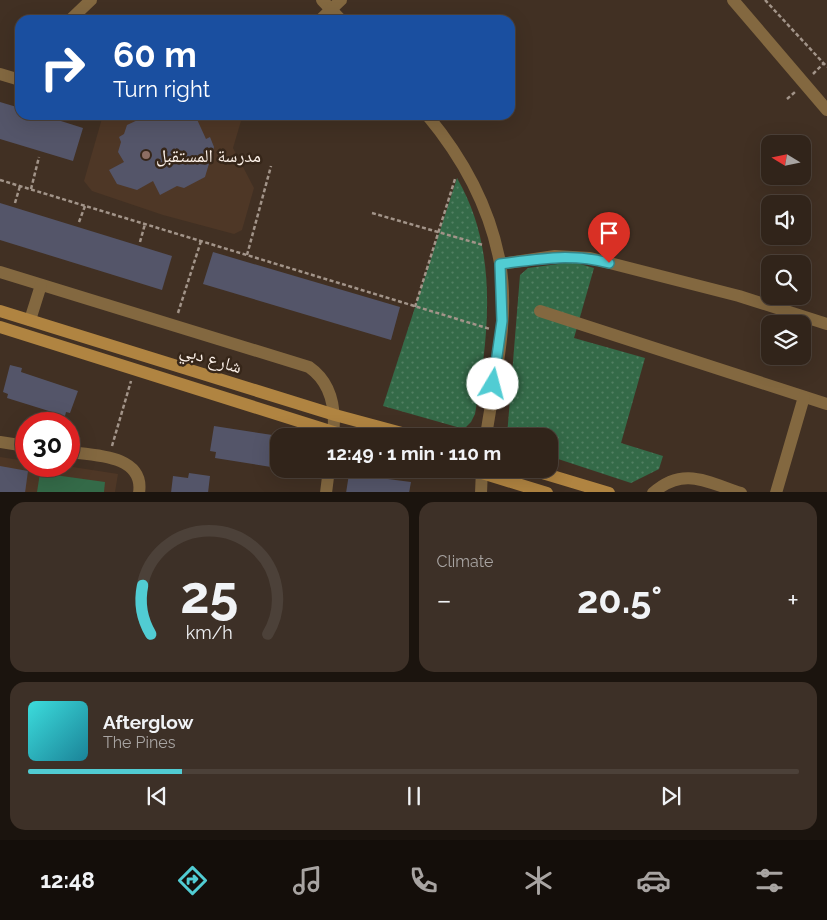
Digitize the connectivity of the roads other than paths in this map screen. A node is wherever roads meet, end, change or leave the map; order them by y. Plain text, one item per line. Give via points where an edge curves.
1 (91, 0) edge
2 (341, 0) edge
3 (732, 0) edge
4 (327, 5) edge
5 (75, 15) edge
6 (336, 15) edge
7 (0, 74) edge
8 (15, 78) edge
9 (827, 110) edge
10 (431, 120) edge
11 (500, 264) junction
12 (0, 272) edge
13 (41, 285) junction
14 (0, 311) edge
15 (540, 311) dead end
16 (30, 320) junction
17 (827, 324) edge
18 (0, 326) edge
19 (804, 397) junction
20 (827, 404) edge
21 (335, 415) junction
22 (315, 428) edge
23 (334, 428) edge
24 (383, 428) edge
25 (487, 428) edge
26 (0, 442) edge
27 (15, 444) edge
28 (80, 454) edge
29 (558, 477) edge
30 (328, 478) edge
31 (478, 478) edge
32 (502, 478) edge
33 (139, 492) edge
34 (326, 492) edge
35 (481, 492) edge
36 (547, 492) edge
37 (609, 492) edge
38 (653, 492) edge
39 (741, 492) edge
40 (776, 492) edge

1 - 5 street
2 - 4 street
3 - 9 street
4 - 6 street
7 - 8 street
10 - 11 street via 476,189
11 - 17 street via 556,256 590,258 739,296
11 - 25 street via 501,333
12 - 13 street
13 - 16 street
13 - 21 street via 309,367 326,386
14 - 16 street, شارع دبي
15 - 19 street
16 - 21 street, شارع دبي
18 - 22 street, شارع دبي
19 - 20 street
19 - 40 street
21 - 23 street
21 - 24 street, شارع دبي
26 - 27 street
28 - 33 street via 126,463 139,477
29 - 37 street
30 - 34 street
31 - 35 street
32 - 36 street
38 - 39 street via 674,478 690,476

